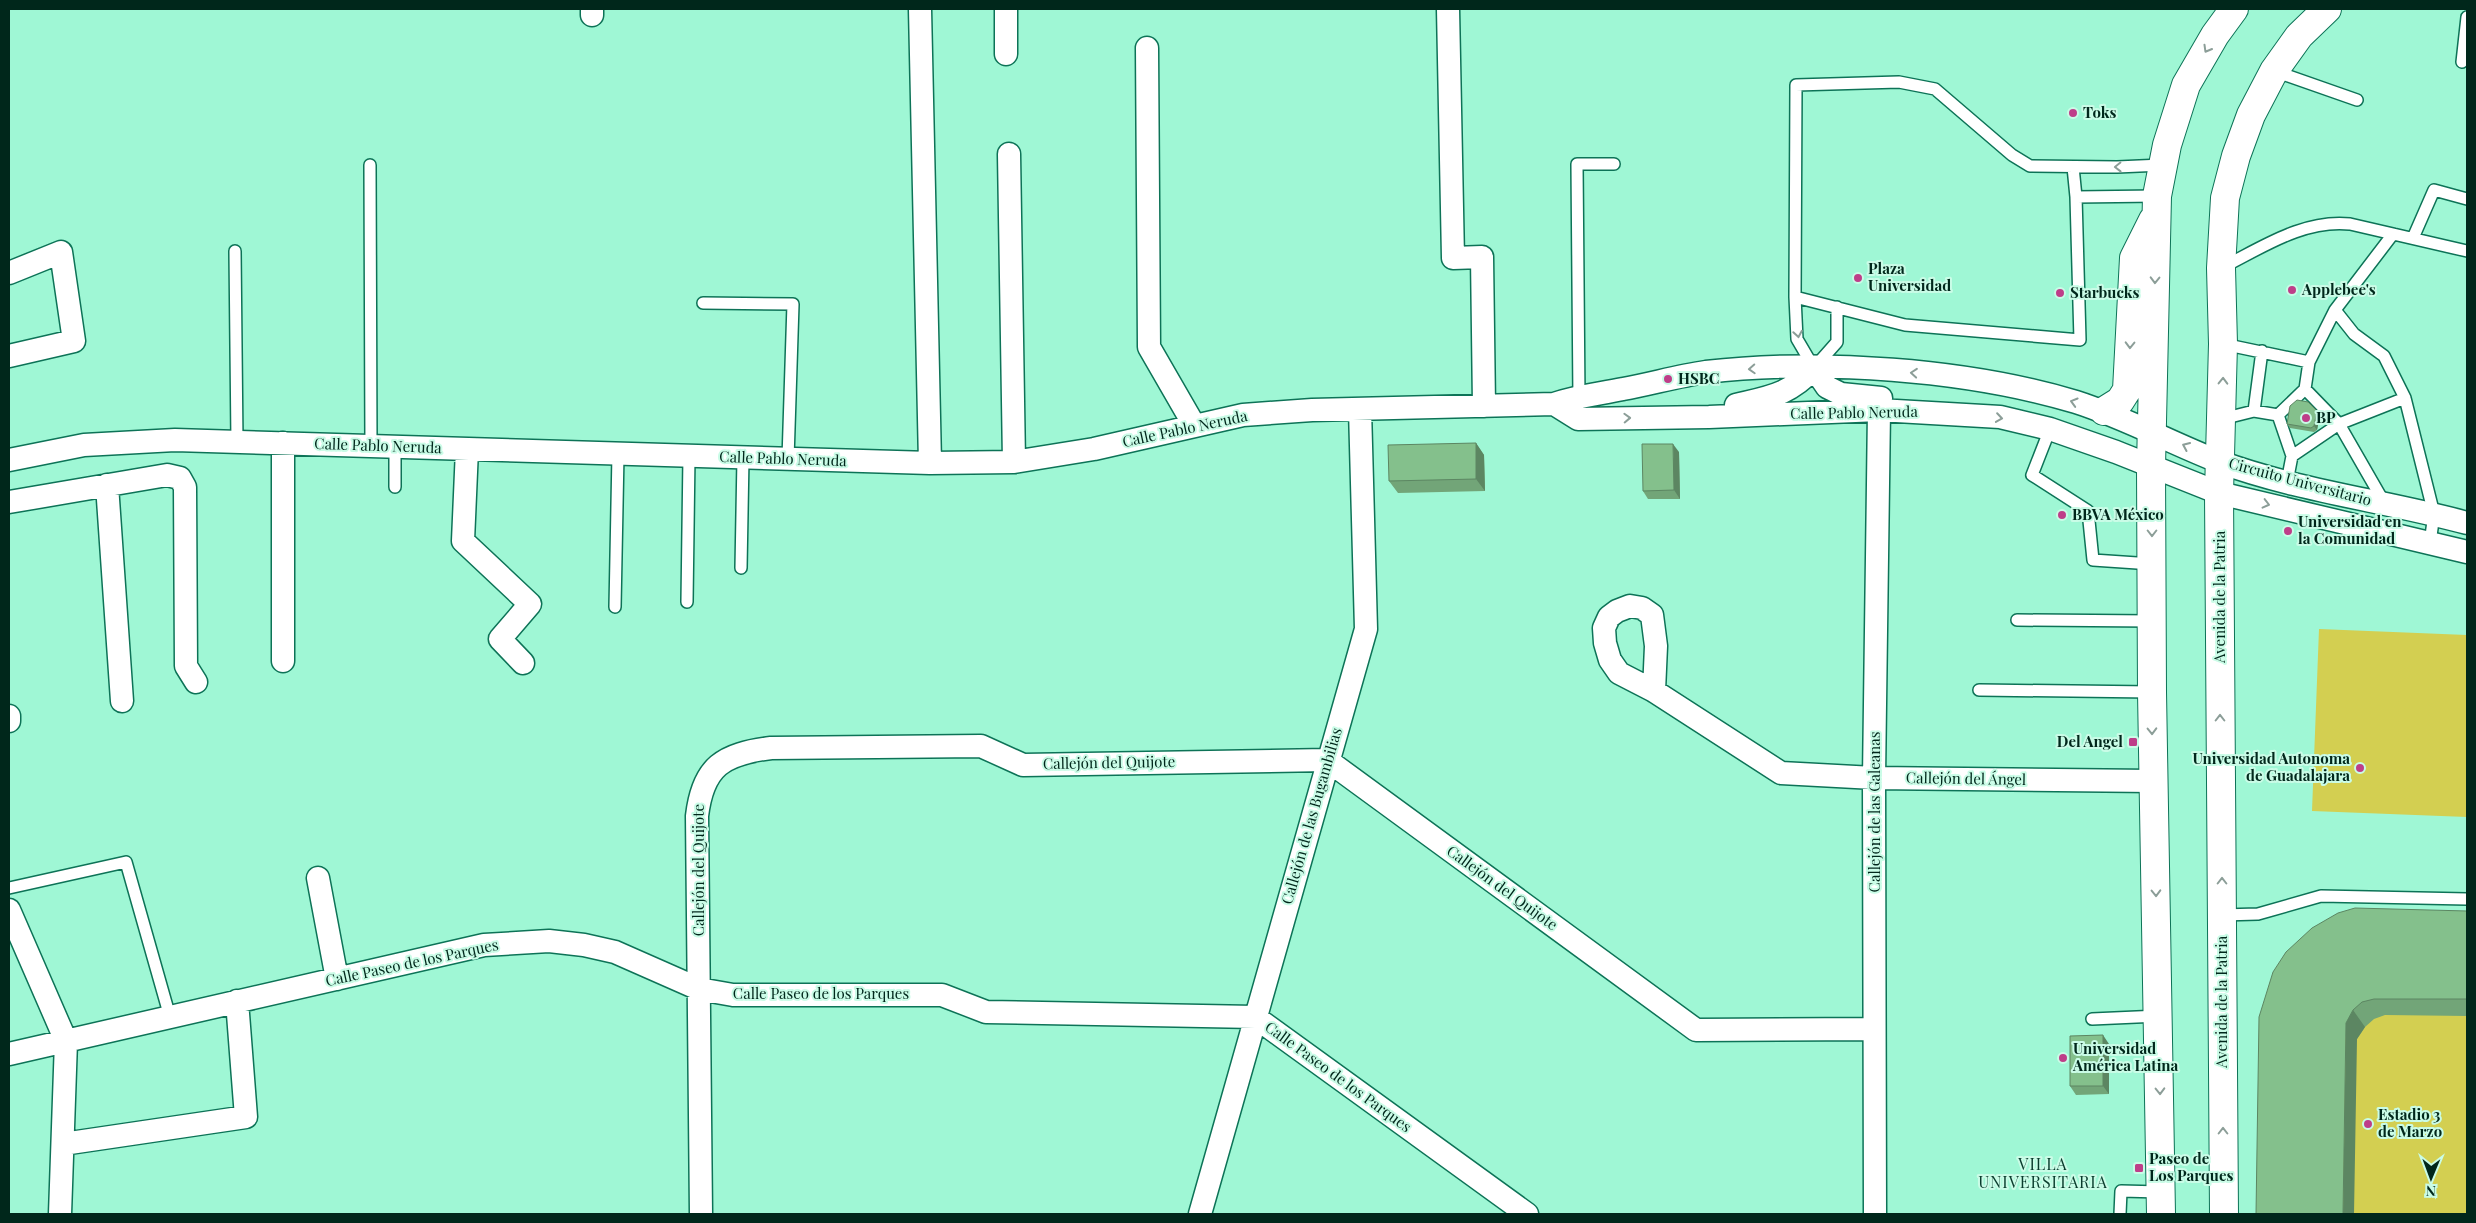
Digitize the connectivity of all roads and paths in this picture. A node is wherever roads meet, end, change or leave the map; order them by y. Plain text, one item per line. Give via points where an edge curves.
1 (920, 9) edge
2 (1006, 9) edge
3 (1448, 9) edge
4 (2234, 9) edge
5 (2327, 9) edge
6 (2467, 17) edge
7 (1147, 48) dead end
8 (1006, 54) dead end
9 (2462, 62) dead end
10 (2274, 71) junction
11 (2357, 100) dead end
12 (1009, 154) dead end
13 (1614, 164) dead end
14 (370, 165) dead end
15 (2163, 165) junction
16 (2073, 167) junction
17 (2076, 197) junction
18 (2467, 199) edge
19 (2157, 205) junction
20 (2393, 234) junction
21 (2413, 238) junction
22 (235, 251) dead end
23 (2467, 251) edge
24 (2222, 268) junction
25 (9, 273) edge
26 (1795, 297) junction
27 (703, 303) dead end
28 (1837, 308) junction
29 (2335, 310) junction
30 (2223, 344) junction
31 (2262, 351) junction
32 (9, 356) edge
33 (2309, 362) junction
34 (1814, 368) junction
35 (2305, 389) junction
36 (1579, 396) junction
37 (2405, 398) junction
38 (1554, 404) junction
39 (1484, 406) junction
40 (1360, 409) junction
41 (1879, 410) junction
42 (2104, 411) junction
43 (2254, 411) junction
44 (1965, 414) junction
45 (2278, 415) junction
46 (1709, 417) junction
47 (1578, 419) junction
48 (2222, 419) junction
49 (2339, 424) junction
50 (1194, 425) junction
51 (2050, 430) junction
52 (2152, 431) junction
53 (237, 442) junction
54 (284, 444) junction
55 (371, 446) junction
56 (395, 447) junction
57 (467, 449) junction
58 (618, 454) junction
59 (689, 456) junction
60 (2292, 456) junction
61 (743, 458) junction
62 (788, 459) junction
63 (9, 460) edge
64 (1014, 462) junction
65 (2220, 462) junction
66 (930, 463) junction
67 (2151, 467) junction
68 (2288, 482) junction
69 (107, 485) junction
70 (395, 487) dead end
71 (2219, 493) junction
72 (9, 502) edge
73 (2385, 504) junction
74 (2434, 514) junction
75 (2467, 523) edge
76 (2430, 544) junction
77 (2467, 552) edge
78 (2152, 564) junction
79 (741, 568) dead end
80 (687, 602) dead end
81 (615, 606) dead end
82 (2017, 620) dead end
83 (2152, 621) junction
84 (283, 661) dead end
85 (523, 663) dead end
86 (196, 682) dead end
87 (1979, 690) dead end
88 (1654, 691) dead end
89 (2152, 692) junction
90 (122, 701) dead end
91 (9, 716) edge
92 (9, 721) edge
93 (1327, 760) junction
94 (1874, 778) junction
95 (2153, 781) junction
96 (318, 878) dead end
97 (9, 888) edge
98 (2467, 899) edge
99 (9, 910) edge
100 (2222, 915) junction
101 (337, 978) junction
102 (699, 989) junction
103 (237, 1001) junction
104 (2159, 1016) junction
105 (170, 1017) junction
106 (1255, 1017) junction
107 (2092, 1018) dead end
108 (1874, 1029) junction
109 (66, 1041) junction
110 (9, 1054) edge
111 (63, 1144) junction
112 (2161, 1203) edge
113 (60, 1214) edge
114 (701, 1214) edge
115 (1200, 1214) edge
116 (1527, 1214) edge
117 (1875, 1214) edge
118 (2120, 1214) edge
119 (2224, 1214) edge

1 - 66 street
2 - 8 street
3 - 39 street via 1453,258 1482,257
4 -> 15 main road via 2186,85
5 - 10 main road, Avenida de la Patria via 2299,36
6 - 9 lane
7 - 50 street via 1149,347
10 - 11 lane
10 - 24 main road, Avenida de la Patria via 2251,115 2236,156 2225,198
12 - 64 street
13 - 36 lane via 1577,164
14 - 55 lane
15 -> 16 lane
15 - 19 main road
16 - 17 lane
16 - 26 lane via 2030,166 2012,155 1935,89 1899,82 1796,85
17 - 19 lane
17 - 28 lane via 2080,340 1905,325
18 - 21 lane via 2434,190
19 -> 42 main road via 2134,258 2127,390 2120,401
19 -> 52 main road
20 - 21 lane
20 - 24 lane via 2350,224 2317,224
20 - 29 lane
21 - 23 lane
22 - 53 lane
24 - 30 main road, Avenida de la Patria
25 - 32 street via 61,252 74,341
26 - 28 lane
26 -> 34 lane via 1797,339
27 - 62 lane via 793,304
28 - 34 lane via 1837,342
29 - 33 lane
29 - 37 lane via 2354,334 2384,356
30 - 31 lane
48 -> 30 main road, Avenida de la Patria
31 - 33 lane
31 - 43 lane
33 - 35 lane
34 -> 36 street, Calle Pablo Neruda via 1705,372
42 -> 34 street, Calle Pablo Neruda via 1979,380 1867,368
34 - 44 street via 1827,387 1841,394 1926,403
34 - 46 street via 1800,383 1783,393 1735,405
35 - 45 lane
35 - 49 lane
36 - 38 street, Calle Pablo Neruda
36 - 47 lane
37 - 49 lane
37 - 74 lane
38 - 39 street, Calle Pablo Neruda
38 - 47 street
39 - 40 street, Calle Pablo Neruda
40 - 50 street, Calle Pablo Neruda via 1243,415
40 - 93 street, Callejón de las Bugambilias via 1366,629
41 - 44 street, Calle Pablo Neruda
41 - 46 street, Calle Pablo Neruda
41 - 94 street, Callejón de las Galeanas
42 - 52 street, Calle Pablo Neruda
43 - 45 lane
43 - 48 lane
44 -> 51 street, Calle Pablo Neruda via 2000,417
45 - 60 lane
47 -> 46 street, Calle Pablo Neruda
48 - 65 main road, Avenida de la Patria
49 - 60 lane
49 - 73 lane
50 - 64 street, Calle Pablo Neruda via 1094,449
51 - 67 street, Calle Pablo Neruda
51 - 78 lane via 2032,475 2088,511 2093,560
65 -> 52 street, Circuito Universitario
52 - 67 main road
53 - 54 street, Calle Pablo Neruda
53 - 63 street, Calle Pablo Neruda via 84,445
54 - 55 street, Calle Pablo Neruda
54 - 84 street
55 - 56 street, Calle Pablo Neruda
56 - 57 street, Calle Pablo Neruda
56 - 70 lane
57 - 58 street, Calle Pablo Neruda
57 - 85 street via 463,541 530,604 500,638
58 - 59 street, Calle Pablo Neruda
58 - 81 lane
59 - 61 street, Calle Pablo Neruda
59 - 80 lane
60 - 68 lane
61 - 62 street, Calle Pablo Neruda
61 - 79 lane
62 - 66 street, Calle Pablo Neruda
64 - 66 street, Calle Pablo Neruda
65 - 68 street, Circuito Universitario
65 - 71 main road, Avenida de la Patria
67 - 71 street, Circuito Universitario
67 -> 78 main road
68 - 73 street, Circuito Universitario
69 - 72 street
69 - 86 street via 166,475 180,478 185,487 186,666
69 - 90 street
71 -> 76 street, Circuito Universitario
100 -> 71 main road, Avenida de la Patria
73 - 74 street, Circuito Universitario
74 - 75 street, Circuito Universitario
74 - 76 lane
76 - 77 street, Circuito Universitario
78 - 83 main road
82 - 83 lane
83 - 89 main road
87 - 89 lane
88 - 94 street, Callejón del Ángel via 1781,773
89 -> 95 main road
91 - 92 street
93 - 102 street, Callejón del Quijote via 1023,765 980,746 744,751 723,760 707,777 699,796 696,816
93 - 106 street, Callejón de las Bugambilias
93 - 108 street, Callejón del Quijote via 1696,1030
94 - 95 street, Callejón del Ángel
94 - 108 street, Callejón de las Galeanas
95 -> 104 main road
96 - 101 street
97 - 105 lane via 126,862
98 - 100 lane via 2321,896 2258,914
99 - 109 street
119 -> 100 main road, Avenida de la Patria
101 - 102 street, Calle Paseo de los Parques via 484,945 549,941 584,944 615,952
101 - 103 street, Calle Paseo de los Parques
102 - 106 street, Calle Paseo de los Parques via 733,995 942,995 986,1012
102 - 114 street, Callejón del Quijote
103 - 105 street, Calle Paseo de los Parques
103 - 111 street via 246,1117
104 - 107 lane
104 -> 112 main road
105 - 109 street, Calle Paseo de los Parques
106 - 115 street, Callejón de las Bugambilias
106 - 116 street, Calle Paseo de los Parques
108 - 117 street, Callejón de las Galeanas
109 - 110 street, Calle Paseo de los Parques
109 - 111 street
111 - 113 street
112 - 118 lane via 2121,1191

